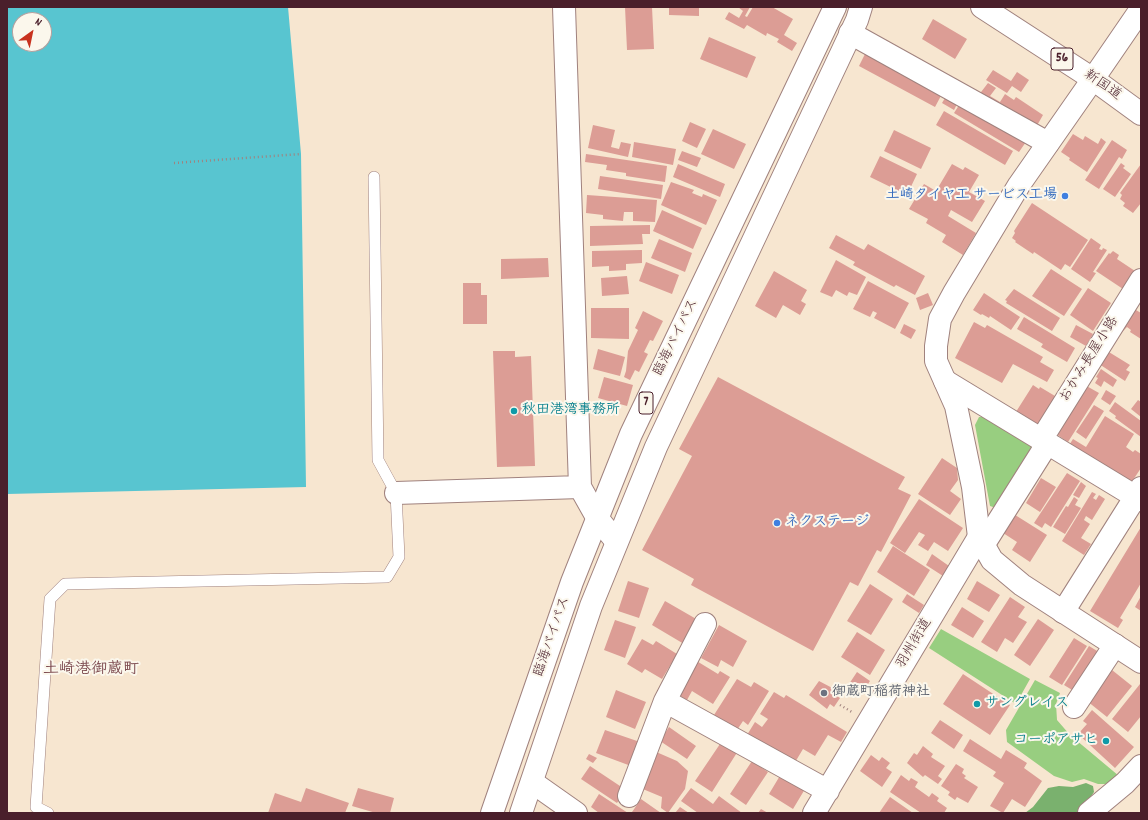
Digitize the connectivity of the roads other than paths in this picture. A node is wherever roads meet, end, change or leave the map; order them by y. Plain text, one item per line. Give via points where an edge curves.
1 (564, 7) edge
2 (835, 7) edge
3 (861, 7) edge
4 (982, 7) edge
5 (1141, 9) edge
6 (850, 33) junction
7 (1093, 78) junction
8 (1141, 114) edge
9 (1048, 143) junction
10 (374, 177) dead end
11 (1141, 280) edge
12 (945, 381) junction
13 (1044, 442) junction
14 (580, 487) junction
15 (396, 494) junction
16 (1139, 495) edge
17 (598, 519) junction
18 (616, 541) junction
19 (981, 541) junction
20 (1063, 612) junction
21 (705, 624) dead end
22 (1114, 645) junction
23 (1141, 662) edge
24 (666, 701) junction
25 (1074, 707) dead end
26 (1141, 766) edge
27 (532, 782) junction
28 (828, 791) junction
29 (628, 796) dead end
30 (48, 813) edge
31 (492, 813) edge
32 (521, 813) edge
33 (576, 813) edge
34 (814, 813) edge
35 (1089, 813) edge

1 - 14 main road
2 - 17 main road, 臨海バイパス / 7 via 631,434
3 - 6 main road, 臨海バイパス / 7
4 - 7 main road, 新国道 / 56
5 - 7 main road
6 - 9 main road
6 - 18 main road, 臨海バイパス / 7 via 656,447
7 - 8 main road, 新国道 / 56
7 - 9 main road
9 - 12 main road via 1011,199 940,319 936,361
10 - 15 lane via 378,460
11 - 13 main road, おかみ長屋小路
12 - 13 main road
12 - 19 main road via 956,406
13 - 16 main road
13 - 19 main road, おかみ長屋小路
14 - 15 main road
14 - 17 main road
15 - 30 lane via 399,557 387,577 65,584 50,599 36,807
16 - 20 main road
17 - 18 main road
17 - 31 main road, 臨海バイパス / 7 via 572,582
18 - 27 main road, 臨海バイパス / 7 via 591,606
19 - 20 main road via 992,560 1022,585
19 - 28 main road, 羽州街道
20 - 22 main road
21 - 24 main road
22 - 23 main road
22 - 25 main road
24 - 28 main road
24 - 29 main road
26 - 35 main road
27 - 32 main road, 臨海バイパス / 7
27 - 33 main road
28 - 34 main road, 羽州街道

